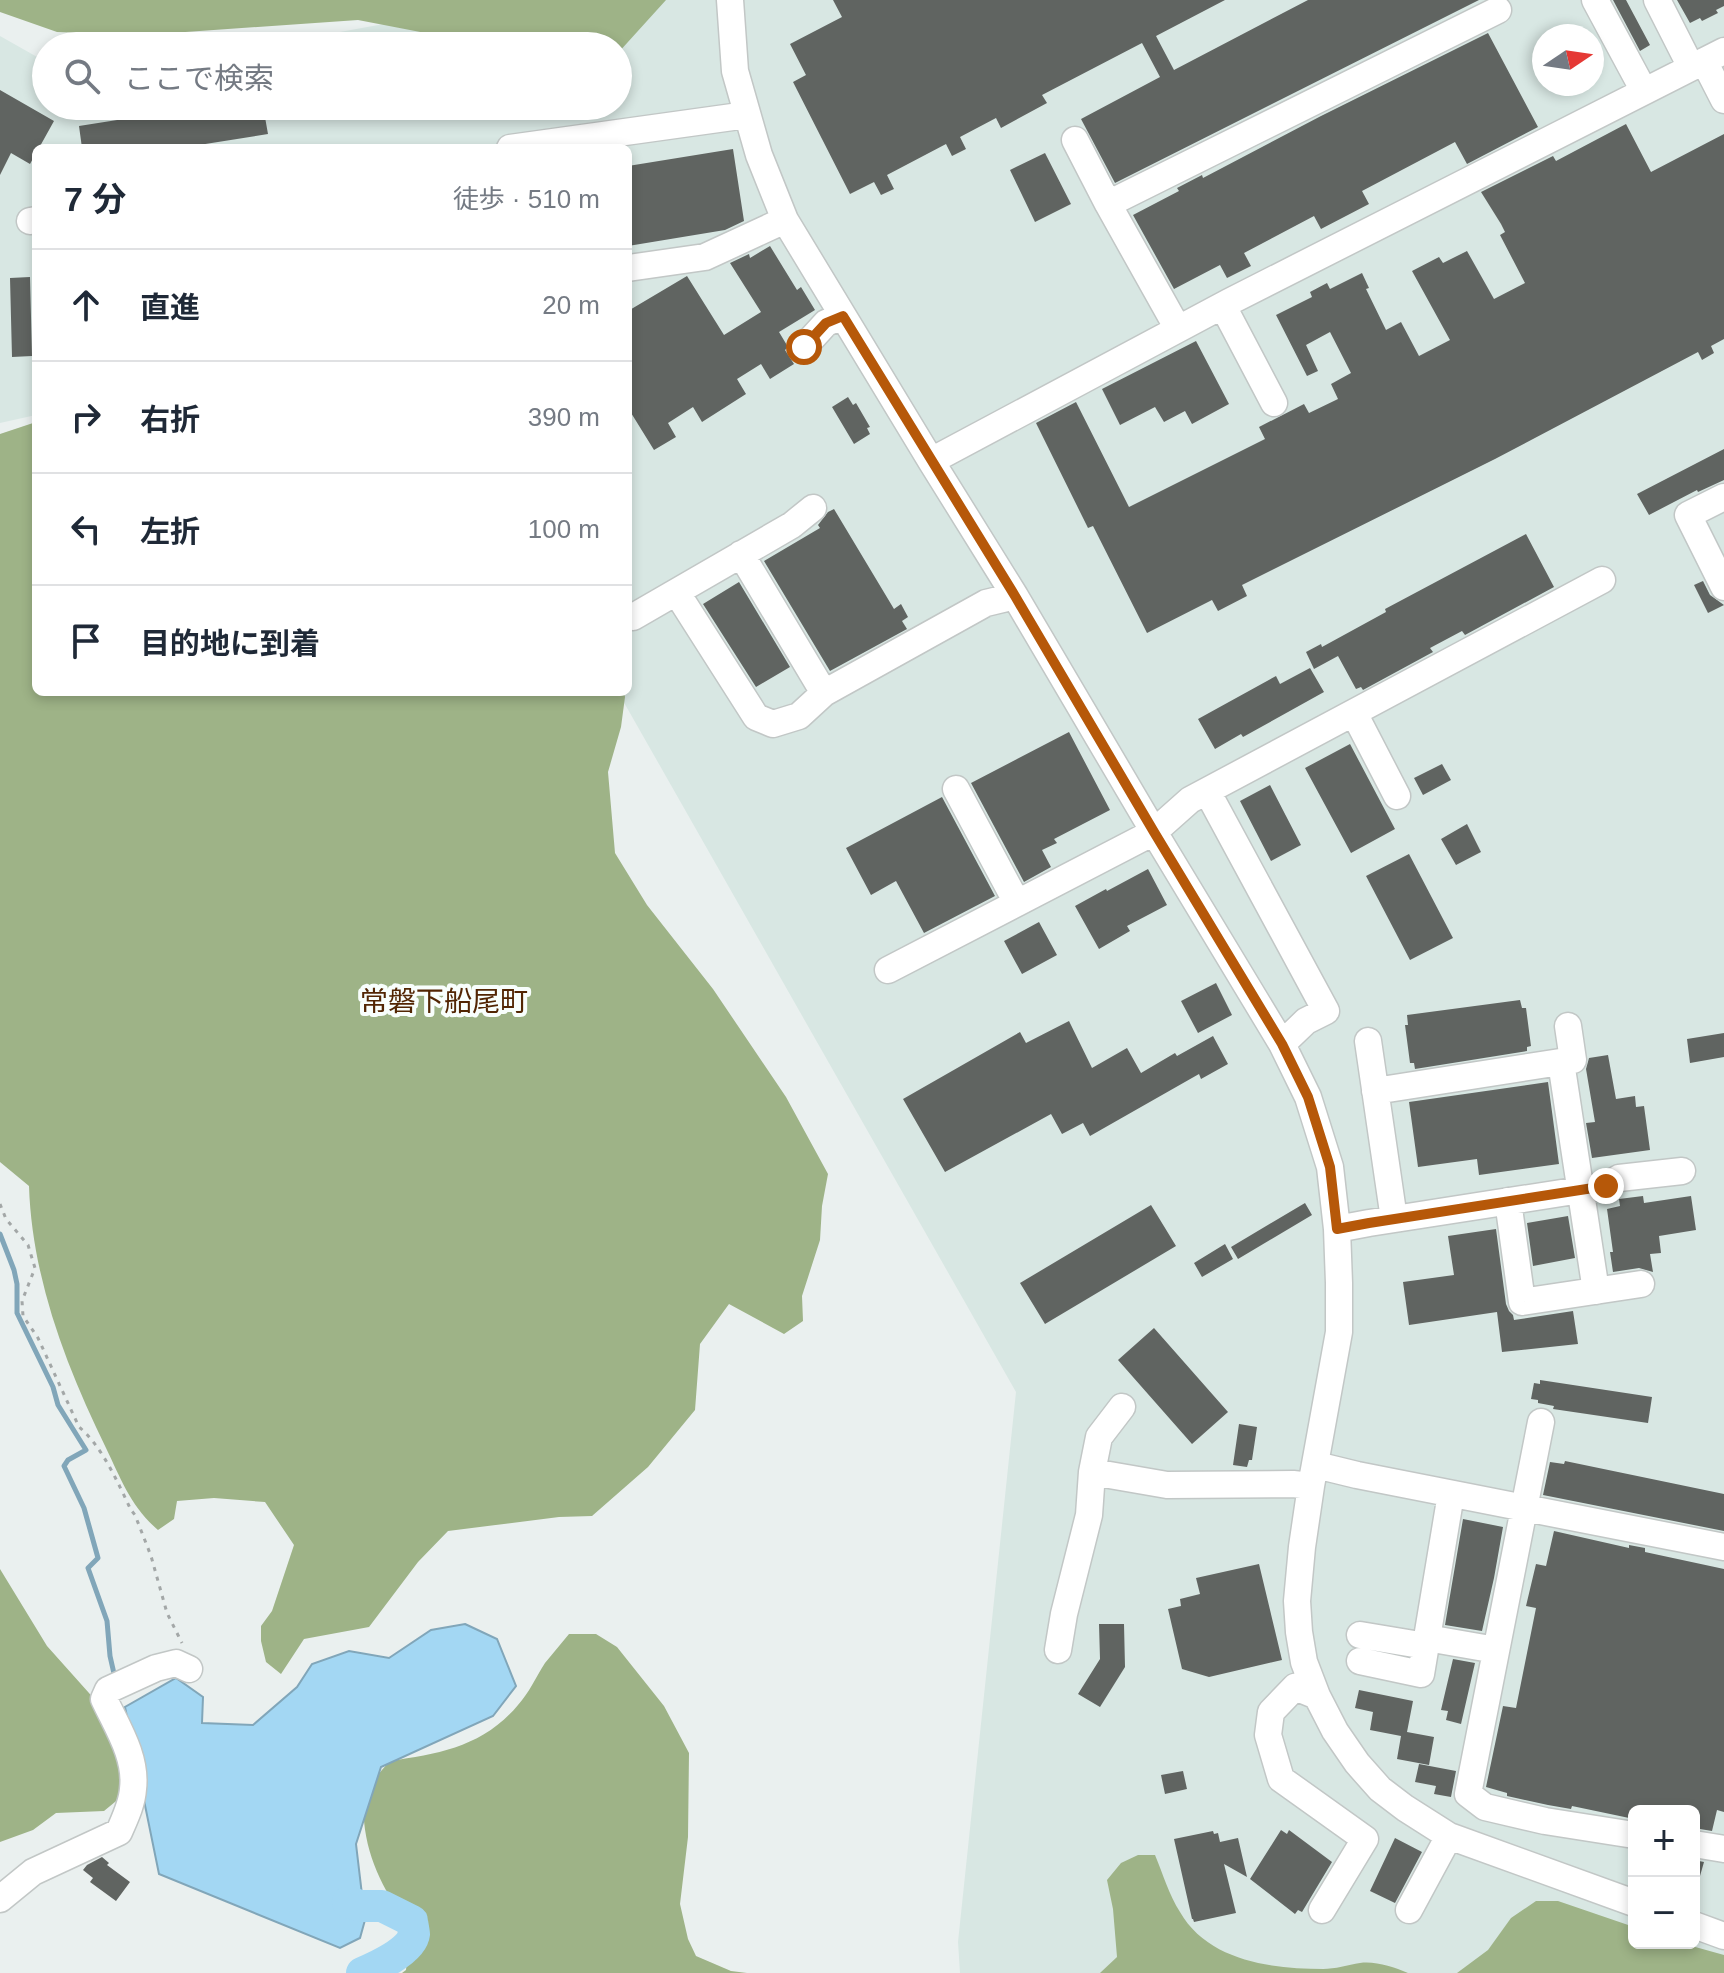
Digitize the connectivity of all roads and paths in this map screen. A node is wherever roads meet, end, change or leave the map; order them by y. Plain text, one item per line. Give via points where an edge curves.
1 (730, 0) edge
2 (1595, 0) edge
3 (1657, 0) edge
4 (1498, 10) dead end
5 (1706, 60) edge
6 (1644, 91) junction
7 (1724, 100) edge
8 (747, 115) junction
9 (1075, 140) dead end
10 (581, 143) edge
11 (1108, 204) junction
12 (785, 220) junction
13 (632, 267) edge
14 (1223, 306) junction
15 (843, 316) junction
16 (1178, 329) junction
17 (804, 347) dead end
18 (1274, 403) dead end
19 (931, 461) junction
20 (1724, 497) edge
21 (813, 508) dead end
22 (741, 554) junction
23 (1602, 580) dead end
24 (1724, 587) edge
25 (677, 593) junction
26 (1015, 596) junction
27 (633, 617) dead end
28 (824, 693) junction
29 (1354, 713) junction
30 (956, 789) dead end
31 (1207, 791) junction
32 (1397, 796) dead end
33 (1154, 832) junction
34 (1017, 903) junction
35 (888, 970) dead end
36 (1568, 1026) dead end
37 (1368, 1041) dead end
38 (1282, 1044) junction
39 (1561, 1062) junction
40 (1375, 1091) junction
41 (1682, 1171) dead end
42 (1581, 1190) junction
43 (1508, 1201) junction
44 (0, 1204) edge
45 (1394, 1219) junction
46 (1337, 1229) junction
47 (1641, 1284) dead end
48 (1596, 1291) junction
49 (1122, 1407) dead end
50 (1541, 1422) dead end
51 (1092, 1472) junction
52 (1314, 1476) junction
53 (1451, 1494) junction
54 (1524, 1508) junction
55 (1724, 1547) edge
56 (1360, 1635) dead end
57 (1426, 1642) junction
58 (1058, 1650) dead end
59 (1496, 1650) junction
60 (187, 1660) joint
61 (1360, 1661) dead end
62 (1317, 1696) junction
63 (1628, 1834) edge
64 (1449, 1836) junction
65 (1700, 1845) edge
66 (1724, 1849) edge
67 (0, 1899) edge
68 (1628, 1901) edge
69 (1322, 1910) dead end
70 (1409, 1910) dead end
71 (1700, 1927) edge
72 (1724, 1936) edge

1 - 8 street via 735,71
2 - 6 street
3 - 5 street
4 - 11 street
5 - 6 street
5 - 7 street
6 - 14 street
8 - 10 street
8 - 12 street
9 - 11 street
11 - 16 street
12 - 13 street via 705,257
12 - 15 street
14 - 16 street
14 - 18 street
15 - 17 street via 826,323
15 - 19 street
16 - 19 street
19 - 26 street
20 - 24 street via 1688,515
21 - 22 street
22 - 25 street
22 - 28 street
23 - 29 street
25 - 27 street
25 - 28 street via 756,717 773,724 799,716
26 - 28 street via 986,603
26 - 33 street
29 - 31 street
29 - 32 street
30 - 34 street
31 - 33 street
31 - 38 street via 1326,1011
33 - 34 street
33 - 38 street
34 - 35 street
36 - 39 street via 1573,1060
37 - 40 street
38 - 46 street via 1308,1097 1330,1167
39 - 40 street
39 - 42 street
40 - 45 street
41 - 42 street via 1619,1178
42 - 43 street
42 - 48 street
43 - 45 street
43 - 48 street via 1522,1302
44 - 60 path via 28,1245 35,1268 22,1301 23,1316 79,1427 135,1515
45 - 46 street
46 - 52 street via 1339,1332
47 - 48 street
49 - 51 street via 1099,1437
50 - 54 street
51 - 52 street via 1167,1485 1293,1484
51 - 58 street via 1089,1515
52 - 53 street
52 - 62 street via 1297,1601 1304,1662
53 - 54 street
53 - 57 street
54 - 55 street
54 - 59 street
56 - 57 street
57 - 59 street
57 - 61 street via 1421,1674
59 - 63 street via 1468,1794 1485,1807
60 - 67 street via 108,1690 104,1699 132,1759 134,1787 119,1832 33,1872
62 - 64 street via 1335,1731 1380,1789
62 - 69 street via 1295,1687 1271,1712 1268,1735 1281,1779 1365,1839
64 - 68 street
64 - 70 street
65 - 66 street
71 - 72 street

